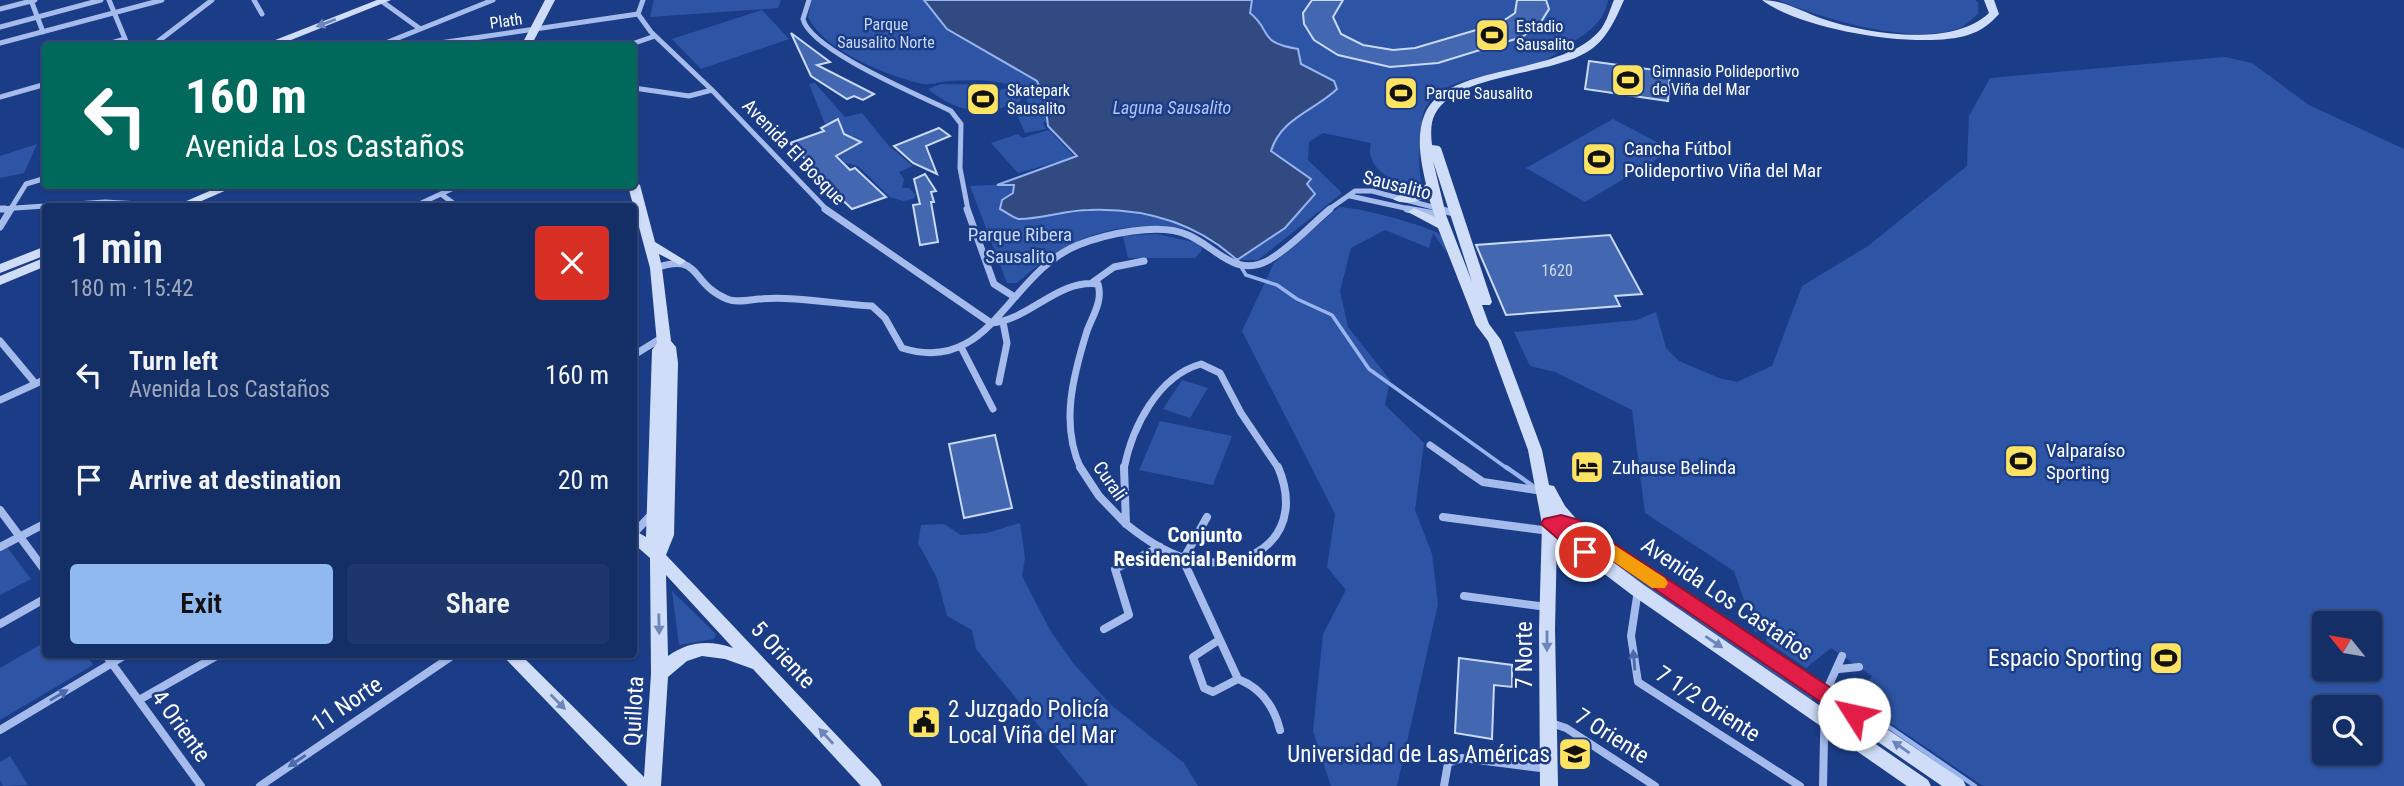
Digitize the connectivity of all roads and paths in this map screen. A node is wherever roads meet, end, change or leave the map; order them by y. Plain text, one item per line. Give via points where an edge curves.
1 (32, 0) edge
2 (102, 0) edge
3 (109, 0) edge
4 (162, 0) edge
5 (212, 0) edge
6 (254, 0) edge
7 (493, 0) edge
8 (550, 0) edge
9 (643, 0) edge
10 (809, 0) edge
11 (1619, 0) edge
12 (1767, 0) edge
13 (1989, 0) edge
14 (383, 1) edge
15 (0, 9) edge
16 (114, 13) junction
17 (262, 14) dead end
18 (638, 14) junction
19 (37, 17) junction
20 (0, 27) edge
21 (419, 28) junction
22 (533, 30) junction
23 (43, 32) junction
24 (655, 36) junction
25 (127, 42) edge
26 (157, 42) edge
27 (275, 42) edge
28 (386, 42) edge
29 (448, 42) edge
30 (528, 42) edge
31 (637, 42) edge
32 (0, 43) edge
33 (42, 85) edge
34 (637, 88) edge
35 (712, 90) junction
36 (0, 97) edge
37 (1427, 134) junction
38 (42, 179) edge
39 (1433, 184) junction
40 (223, 189) edge
41 (452, 189) edge
42 (635, 189) edge
43 (441, 194) junction
44 (1350, 196) junction
45 (1399, 199) junction
46 (89, 203) edge
47 (122, 203) edge
48 (188, 203) edge
49 (422, 203) edge
50 (453, 203) edge
51 (42, 206) edge
52 (10, 208) junction
53 (0, 209) edge
54 (1414, 212) joint
55 (1444, 216) junction
56 (0, 227) edge
57 (650, 245) junction
58 (42, 252) edge
59 (680, 261) junction
60 (1144, 261) dead end
61 (42, 263) edge
62 (656, 268) junction
63 (0, 269) edge
64 (0, 281) edge
65 (1093, 282) junction
66 (1013, 296) junction
67 (1003, 321) junction
68 (991, 323) junction
69 (663, 340) junction
70 (0, 341) edge
71 (961, 347) junction
72 (637, 351) edge
73 (42, 380) edge
74 (999, 382) dead end
75 (35, 383) junction
76 (0, 400) edge
77 (993, 409) dead end
78 (1430, 446) dead end
79 (1544, 486) junction
80 (0, 510) edge
81 (653, 511) junction
82 (1207, 517) dead end
83 (1443, 517) dead end
84 (42, 525) edge
85 (1126, 525) junction
86 (1573, 525) junction
87 (1550, 528) junction
88 (637, 530) edge
89 (19, 536) junction
90 (637, 537) edge
91 (0, 547) edge
92 (1160, 547) junction
93 (658, 556) junction
94 (1183, 560) junction
95 (42, 567) edge
96 (1638, 590) junction
97 (1464, 596) dead end
98 (42, 600) edge
99 (1547, 608) junction
100 (0, 624) edge
101 (1104, 629) dead end
102 (1219, 640) junction
103 (1842, 656) dead end
104 (108, 658) edge
105 (120, 658) edge
106 (213, 658) edge
107 (449, 658) edge
108 (513, 658) edge
109 (112, 663) junction
110 (758, 666) junction
111 (1859, 667) dead end
112 (1839, 669) junction
113 (660, 674) junction
114 (1238, 680) junction
115 (1825, 694) junction
116 (139, 701) junction
117 (1822, 716) junction
118 (1547, 722) junction
119 (0, 730) edge
120 (1280, 730) dead end
121 (1549, 778) edge
122 (630, 783) edge
123 (201, 786) edge
124 (260, 786) edge
125 (652, 786) edge
126 (873, 786) edge
127 (1444, 786) edge
128 (1655, 786) edge
129 (1800, 786) edge
130 (1823, 786) edge
131 (1922, 786) edge
132 (1957, 786) edge

1 - 15 street
1 - 19 street
2 - 19 street
3 - 16 street
4 - 16 street
5 - 26 street
6 - 17 street
7 - 21 street
8 - 22 main road
9 - 18 street
10 - 66 street via 803,15 810,35 951,111 961,124 964,198 994,284
11 - 37 main road via 1612,24 1567,57 1451,93 1431,110
12 - 13 main road via 1842,27 1937,37 1985,25 1994,14
14 - 21 street
14 -> 27 main road
16 - 23 street
16 - 25 street
18 - 22 street, Plath
18 - 24 street, Avenida El Bosque
19 - 20 street
19 - 23 street
21 - 28 street
22 - 29 street, Plath
22 - 30 main road
23 - 32 street
24 - 31 street
24 - 35 street, Avenida El Bosque
33 - 36 street
34 - 35 street via 688,96
35 - 68 street, Avenida El Bosque via 831,215
37 - 39 main road
37 - 55 main road
38 - 52 street via 26,184
39 - 45 main road via 1420,197
39 - 55 main road
40 - 48 main road
41 - 43 street
42 - 57 main road, Quillota
43 - 49 street
43 - 50 street
44 - 45 street, Sausalito via 1364,190
44 - 54 street, Sausalito via 1368,196
44 - 66 street via 1268,261 1233,264 1187,234 1161,230 1114,233 1057,256
45 - 55 street, Sausalito
46 - 47 street
51 - 52 street
52 - 53 street
52 - 56 street
54 - 55 main road
55 - 79 main road, Sausalito via 1493,324 1494,340
57 - 59 main road
57 - 62 main road, Quillota
58 - 63 main road
59 - 62 street
59 - 71 street via 693,268 709,290 730,300 785,297 824,304 859,303 879,311 898,344 908,352 924,355
60 - 65 street via 1114,267
61 - 64 main road
62 - 69 main road, Quillota
65 - 67 street via 1063,289
65 - 85 street, Curali via 1098,284 1100,296 1079,371 1070,446 1094,490
66 - 68 street
67 - 68 street
67 - 74 street via 1008,342
68 - 71 street via 976,341
69 - 72 street
69 - 81 main road, Quillota
69 - 93 main road, Quillota via 670,355 670,399 666,535
70 - 75 street
71 - 77 street
73 - 75 street
75 - 76 street
78 - 79 street via 1483,482
79 - 86 main road, Sausalito
79 - 87 main road, Sausalito
80 - 89 street
81 - 88 street
81 - 93 main road, Quillota
82 - 94 street
83 - 87 street
84 - 89 street
85 - 92 street, Curali
85 - 94 street, Curali via 1130,505 1124,466 1135,429 1173,377 1190,365 1208,364 1221,373 1243,416 1277,460 1283,474 1285,506 1277,537 1264,551 1231,562
86 - 87 main road via 1561,522
86 - 115 main road, Avenida Los Castaños
87 - 96 main road, Avenida Los Castaños
87 - 99 main road, 7 Norte
89 - 91 street
89 - 95 street
90 - 93 main road, 5 Oriente
92 - 94 street, Curali
92 - 101 street via 1115,569 1129,615
93 - 110 main road, 5 Oriente
93 -> 113 main road, Quillota
94 - 102 street
96 -> 117 main road, Avenida Los Castaños
129 -> 96 street, 7 1/2 Oriente via 1638,682 1632,605
97 - 99 street
98 - 100 street
99 -> 118 main road, 7 Norte
102 - 114 street
102 - 114 street via 1193,657 1204,688 1213,692
103 - 112 street
104 - 109 street, 4 Oriente
105 - 109 street
106 - 116 street
107 -> 124 street, 11 Norte
108 -> 122 main road
109 - 116 street, 4 Oriente
119 -> 109 street
110 - 113 main road via 724,650 708,648 672,660
126 -> 110 main road, 5 Oriente
111 - 112 street
112 - 115 street
113 - 125 main road, Quillota
114 - 120 street via 1262,692
115 - 117 street
132 -> 115 main road, Avenida Los Castaños
116 - 123 street, 4 Oriente
117 - 130 street
117 - 131 main road, Avenida Los Castaños
118 - 121 main road, 7 Norte
118 - 128 street, 7 Oriente via 1566,728
121 - 127 street via 1462,758 1448,763

